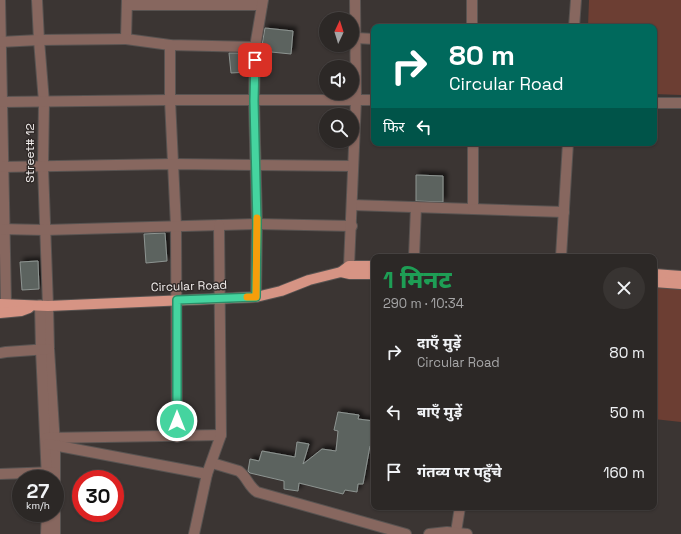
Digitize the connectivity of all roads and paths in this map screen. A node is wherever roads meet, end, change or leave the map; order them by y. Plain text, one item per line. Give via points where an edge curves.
1 (0, 0) edge
2 (37, 0) edge
3 (355, 0) edge
4 (472, 0) edge
5 (576, 0) edge
6 (127, 3) edge
7 (186, 3) edge
8 (263, 3) edge
9 (355, 12) edge
10 (472, 24) edge
11 (574, 24) edge
12 (359, 38) edge
13 (371, 38) edge
14 (126, 39) junction
15 (39, 40) junction
16 (0, 42) edge
17 (170, 46) junction
18 (255, 46) junction
19 (170, 100) junction
20 (356, 100) joint
21 (359, 100) edge
22 (371, 100) edge
23 (254, 101) junction
24 (1, 102) edge
25 (44, 102) junction
26 (657, 103) edge
27 (681, 103) edge
28 (473, 146) edge
29 (568, 146) edge
30 (173, 164) junction
31 (256, 164) junction
32 (353, 166) junction
33 (2, 167) edge
34 (43, 167) junction
35 (352, 205) junction
36 (416, 207) junction
37 (473, 209) junction
38 (564, 212) junction
39 (257, 224) junction
40 (219, 225) junction
41 (176, 226) junction
42 (352, 226) junction
43 (3, 229) edge
44 (45, 230) junction
45 (414, 254) edge
46 (561, 254) edge
47 (371, 266) edge
48 (345, 269) junction
49 (371, 274) edge
50 (657, 274) edge
51 (681, 276) edge
52 (657, 282) edge
53 (681, 284) edge
54 (256, 297) junction
55 (221, 298) junction
56 (177, 300) junction
57 (3, 304) edge
58 (41, 305) junction
59 (0, 313) edge
60 (45, 349) junction
61 (0, 353) edge
62 (222, 436) junction
63 (177, 437) junction
64 (50, 441) junction
65 (212, 463) junction
66 (50, 470) edge
67 (0, 474) edge
68 (12, 474) edge
69 (207, 474) junction
70 (460, 510) edge
71 (47, 522) edge
72 (55, 522) edge
73 (456, 532) junction
74 (46, 534) edge
75 (55, 534) edge
76 (194, 534) edge
77 (406, 534) edge
78 (432, 534) edge
79 (467, 534) edge

1 - 16 street
2 - 15 street, Street# 12
3 - 9 street
4 - 10 street
5 - 11 street
6 - 7 street
6 - 14 street
7 - 8 street
8 - 18 street
12 - 13 street
14 - 15 street
14 - 17 street
15 - 16 street
15 - 25 street, Street# 12
16 - 24 street
17 - 18 street
17 - 19 street
18 - 23 street
19 - 23 street
19 - 25 street
19 - 30 street
20 - 23 street
20 - 32 street
21 - 22 street
23 - 31 street
24 - 25 street
24 - 33 street
25 - 34 street, Street# 12
26 - 27 street
28 - 37 street
29 - 38 street
30 - 31 street
30 - 34 street
30 - 41 street
31 - 32 street
31 - 39 street
32 - 35 street
33 - 34 street
33 - 43 street
34 - 44 street, Street# 12
35 - 36 street
35 - 42 street
36 - 37 street
36 - 45 street
37 - 38 street
38 - 46 street
39 - 40 street
39 - 42 street
39 - 54 street
40 - 41 street
40 - 55 street
41 - 44 street
41 - 56 street
42 - 48 street
43 - 44 street
43 - 57 street
44 - 58 street, Street# 12
47 - 48 main road, Circular Road
48 - 49 main road, Circular Road via 350,274
48 - 54 main road, Circular Road
50 - 51 main road
52 - 53 main road
54 - 55 main road, Circular Road
55 - 56 main road, Circular Road
55 - 62 street
56 - 58 main road, Circular Road
56 - 63 street
57 - 58 main road, Circular Road
58 - 59 main road, Circular Road via 21,311
58 - 60 street, Street# 12
60 - 61 street
60 - 64 street, Street# 12
62 - 63 street
62 - 65 street
63 - 64 street
64 - 66 street, Street# 12
64 - 69 street
65 - 69 street
65 - 77 street via 239,471 257,492
67 - 68 street
69 - 76 street
70 - 73 street
71 - 74 street
72 - 75 street
73 - 78 street
73 - 79 street

